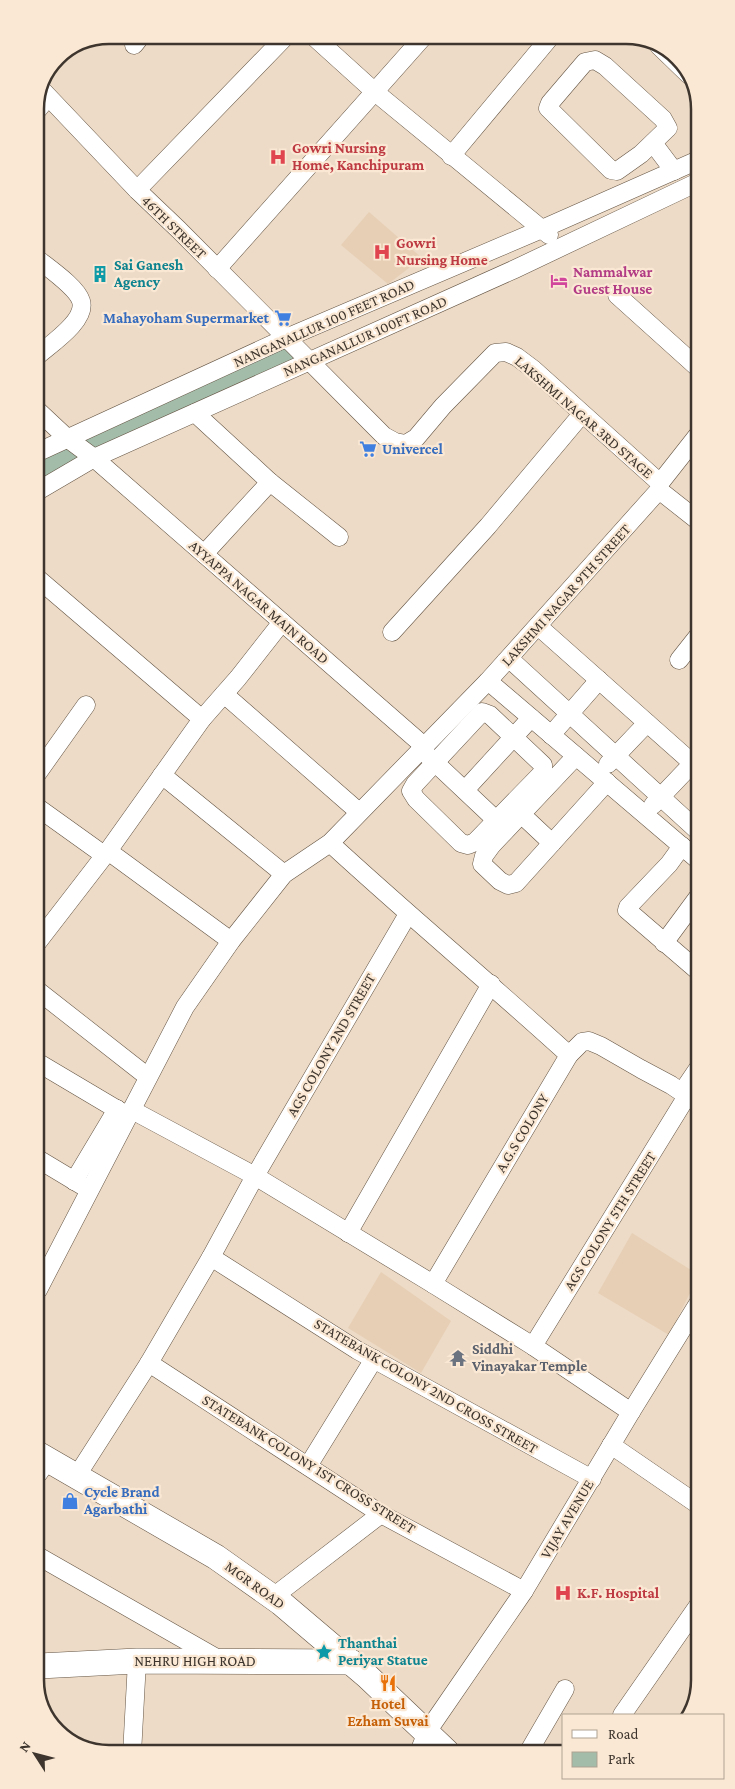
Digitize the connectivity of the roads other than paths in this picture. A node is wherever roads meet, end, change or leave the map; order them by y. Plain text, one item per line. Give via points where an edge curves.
1 (278, 44) edge
2 (322, 44) edge
3 (417, 44) edge
4 (544, 44) edge
5 (375, 92) junction
6 (46, 94) edge
7 (647, 148) junction
8 (451, 156) junction
9 (691, 163) edge
10 (667, 174) junction
11 (691, 185) edge
12 (137, 190) junction
13 (542, 229) junction
14 (560, 246) junction
15 (44, 264) edge
16 (218, 269) junction
17 (616, 295) dead end
18 (286, 338) junction
19 (44, 350) edge
20 (310, 362) junction
21 (691, 362) edge
22 (195, 413) junction
23 (582, 414) junction
24 (44, 416) edge
25 (68, 438) junction
26 (691, 444) edge
27 (44, 449) edge
28 (94, 458) junction
29 (270, 482) junction
30 (660, 486) junction
31 (44, 487) edge
32 (691, 514) edge
33 (339, 537) dead end
34 (204, 554) junction
35 (44, 584) edge
36 (282, 622) junction
37 (538, 626) junction
38 (392, 632) dead end
39 (691, 644) edge
40 (678, 660) dead end
41 (506, 661) junction
42 (599, 680) junction
43 (488, 681) junction
44 (224, 694) junction
45 (86, 705) dead end
46 (569, 714) junction
47 (531, 718) junction
48 (202, 719) junction
49 (646, 722) junction
50 (551, 735) junction
51 (514, 738) junction
52 (423, 748) junction
53 (576, 756) junction
54 (616, 756) junction
55 (691, 762) edge
56 (435, 763) junction
57 (44, 764) edge
58 (691, 770) edge
59 (162, 775) junction
60 (602, 778) junction
61 (465, 790) junction
62 (661, 797) junction
63 (44, 812) edge
64 (359, 812) junction
65 (521, 814) junction
66 (644, 814) junction
67 (496, 820) junction
68 (691, 825) edge
69 (330, 843) junction
70 (552, 843) junction
71 (691, 849) edge
72 (691, 851) edge
73 (106, 853) junction
74 (284, 874) junction
75 (691, 907) edge
76 (408, 914) junction
77 (44, 934) edge
78 (231, 940) junction
79 (664, 942) junction
80 (691, 965) edge
81 (491, 984) junction
82 (44, 995) edge
83 (569, 1055) junction
84 (44, 1066) edge
85 (148, 1077) junction
86 (689, 1097) edge
87 (126, 1112) junction
88 (44, 1163) edge
89 (254, 1176) junction
90 (74, 1181) junction
91 (90, 1190) junction
92 (348, 1233) junction
93 (210, 1257) junction
94 (44, 1278) edge
95 (433, 1284) junction
96 (691, 1315) edge
97 (533, 1346) junction
98 (374, 1359) junction
99 (149, 1363) junction
100 (631, 1412) junction
101 (611, 1445) junction
102 (44, 1463) edge
103 (308, 1466) junction
104 (76, 1476) junction
105 (592, 1479) junction
106 (691, 1497) edge
107 (381, 1514) junction
108 (44, 1559) edge
109 (524, 1591) junction
110 (273, 1597) junction
111 (691, 1616) edge
112 (136, 1661) junction
113 (221, 1661) junction
114 (351, 1662) junction
115 (44, 1666) edge
116 (565, 1689) dead end
117 (623, 1714) edge
118 (423, 1742) edge
119 (132, 1745) edge
120 (532, 1745) edge

1 - 12 street
2 - 5 street
3 - 5 street
4 - 8 street
5 - 8 street
5 - 16 street
6 - 12 street, 46TH STREET
7 - 7 street via 618,171 611,170 548,108 550,103 585,62 595,60 663,118 668,128
7 - 10 street
8 - 13 street
9 - 10 street, NANGANALLUR 100 FEET ROAD
10 - 13 street, NANGANALLUR 100 FEET ROAD
11 - 14 street, NANGANALLUR 100FT ROAD
12 - 16 street, 46TH STREET
13 - 14 street
13 - 18 street, NANGANALLUR 100 FEET ROAD
14 - 20 street, NANGANALLUR 100FT ROAD
15 - 19 street via 74,290 81,300 82,309 72,325
16 - 18 street, 46TH STREET
17 - 21 street
18 - 20 street, 46TH STREET
18 - 25 street, NANGANALLUR 100 FEET ROAD
20 - 22 street, NANGANALLUR 100FT ROAD
20 - 23 street, LAKSHMI NAGAR 3RD STAGE via 384,436 395,442 406,444 416,438 495,353 506,352 517,357
22 - 28 street, NANGANALLUR 100FT ROAD
22 - 29 street
23 - 30 street, LAKSHMI NAGAR 3RD STAGE
23 - 38 street via 481,534
24 - 25 street, AYYAPPA NAGAR MAIN ROAD
25 - 27 street, NANGANALLUR 100 FEET ROAD
25 - 28 street, AYYAPPA NAGAR MAIN ROAD
26 - 30 street, LAKSHMI NAGAR 9TH STREET
28 - 31 street, NANGANALLUR 100FT ROAD
28 - 34 street, AYYAPPA NAGAR MAIN ROAD
29 - 33 street
29 - 34 street
30 - 32 street, LAKSHMI NAGAR 3RD STAGE
30 - 37 street, LAKSHMI NAGAR 9TH STREET
34 - 36 street, AYYAPPA NAGAR MAIN ROAD
35 - 48 street
36 - 44 street
36 - 52 street, AYYAPPA NAGAR MAIN ROAD
37 - 41 street, LAKSHMI NAGAR 9TH STREET
37 - 42 street
39 - 40 street
41 - 43 street, LAKSHMI NAGAR 9TH STREET
41 - 46 street via 514,663
42 - 46 street
42 - 49 street
43 - 47 street
43 - 52 street, LAKSHMI NAGAR 9TH STREET
44 - 48 street
44 - 64 street
45 - 57 street
46 - 50 street
46 - 54 street
47 - 50 street
47 - 51 street
48 - 59 street
49 - 54 street
49 - 55 street
50 - 53 street
51 - 56 street via 490,715 482,712
51 - 61 street
51 - 67 street via 542,765 543,772
52 - 56 street, AYYAPPA NAGAR MAIN ROAD
52 - 64 street, LAKSHMI NAGAR 9TH STREET
53 - 60 street
53 - 65 street
54 - 60 street
54 - 62 street
56 - 61 street, AYYAPPA NAGAR MAIN ROAD
56 - 67 street via 411,791 461,843 475,842
58 - 62 street
59 - 73 street
59 - 74 street
60 - 66 street
60 - 70 street
61 - 67 street, AYYAPPA NAGAR MAIN ROAD
62 - 66 street
62 - 68 street
63 - 73 street
64 - 69 street, LAKSHMI NAGAR 9TH STREET
65 - 70 street
65 - 70 street via 484,856 482,864 500,881 508,885 516,883
66 - 71 street
69 - 74 street, LAKSHMI NAGAR 9TH STREET
69 - 76 street
72 - 79 street via 627,910
73 - 77 street
73 - 78 street
74 - 78 street, LAKSHMI NAGAR 9TH STREET
75 - 79 street
76 - 81 street
76 - 89 street, AGS COLONY 2ND STREET
78 - 85 street, LAKSHMI NAGAR 9TH STREET via 185,1007
79 - 80 street
81 - 83 street
81 - 92 street
82 - 85 street
83 - 86 street via 582,1042 601,1046
83 - 95 street, A.G.S COLONY
84 - 87 street
85 - 87 street, LAKSHMI NAGAR 9TH STREET
86 - 97 street, AGS COLONY 5TH STREET
87 - 89 street
87 - 90 street
87 - 91 street
88 - 90 street
89 - 92 street
89 - 93 street, AGS COLONY 2ND STREET
90 - 91 street
91 - 94 street
92 - 95 street
93 - 98 street, STATEBANK COLONY 2ND CROSS STREET
93 - 99 street, AGS COLONY 2ND STREET
95 - 97 street
96 - 100 street, VIJAY AVENUE
97 - 100 street
98 - 103 street
98 - 105 street, STATEBANK COLONY 2ND CROSS STREET
99 - 103 street, STATEBANK COLONY 1ST CROSS STREET
99 - 104 street, AGS COLONY 2ND STREET
100 - 101 street, VIJAY AVENUE
101 - 105 street, VIJAY AVENUE
101 - 106 street
102 - 104 street, MGR ROAD
103 - 107 street, STATEBANK COLONY 1ST CROSS STREET
104 - 110 street, MGR ROAD via 216,1557
105 - 109 street, VIJAY AVENUE
107 - 109 street, STATEBANK COLONY 1ST CROSS STREET
107 - 110 street
108 - 113 street
109 - 118 street, VIJAY AVENUE
110 - 114 street, MGR ROAD
111 - 117 street
112 - 113 street, NEHRU HIGH ROAD
112 - 115 street, NEHRU HIGH ROAD
112 - 119 street
113 - 114 street, NEHRU HIGH ROAD
114 - 118 street, MGR ROAD
116 - 120 street

